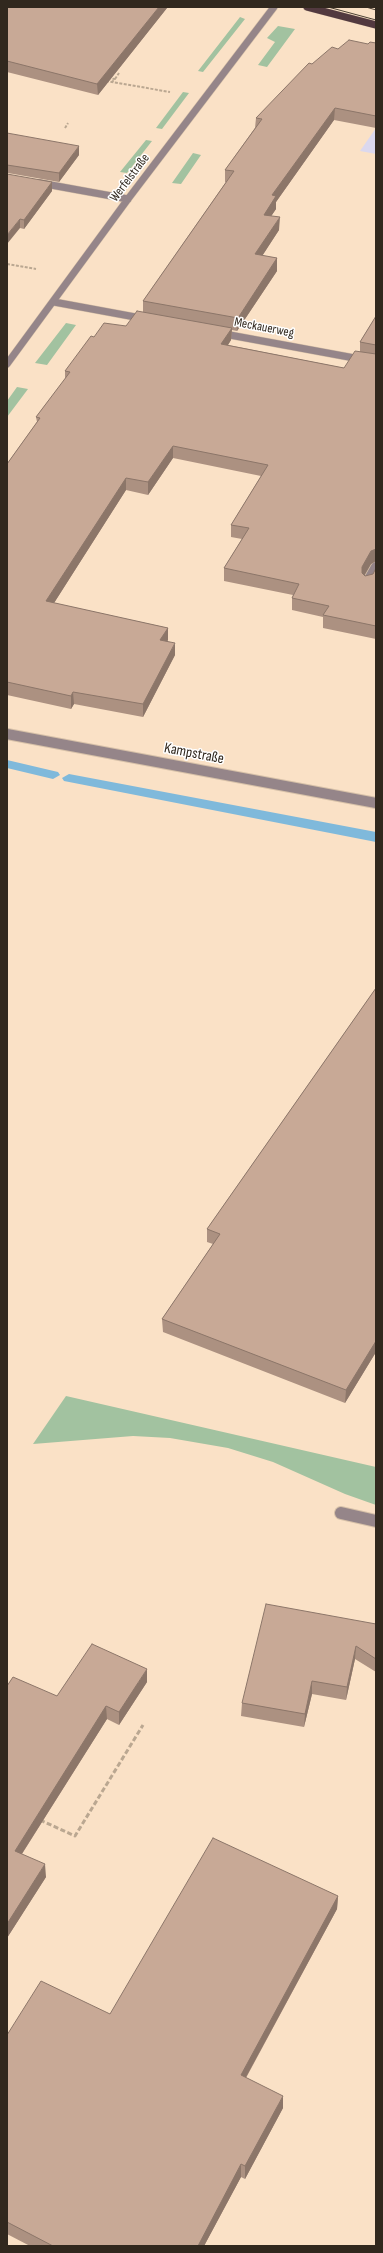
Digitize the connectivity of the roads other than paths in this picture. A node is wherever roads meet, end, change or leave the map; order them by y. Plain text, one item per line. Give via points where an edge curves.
1 (274, 7) edge
2 (307, 7) edge
3 (376, 25) edge
4 (30, 182) edge
5 (128, 199) junction
6 (54, 302) junction
7 (156, 321) edge
8 (211, 331) edge
9 (376, 362) edge
10 (7, 364) edge
11 (376, 567) edge
12 (367, 583) edge
13 (7, 734) edge
14 (376, 803) edge
15 (341, 1513) dead end
16 (376, 1521) edge

1 - 5 street, Werfelstraße
2 - 3 main road
4 - 5 street
5 - 6 street, Werfelstraße
6 - 7 street
6 - 10 street, Werfelstraße
8 - 9 street, Meckauerweg
11 - 12 street
13 - 14 street, Kampstraße
15 - 16 street

